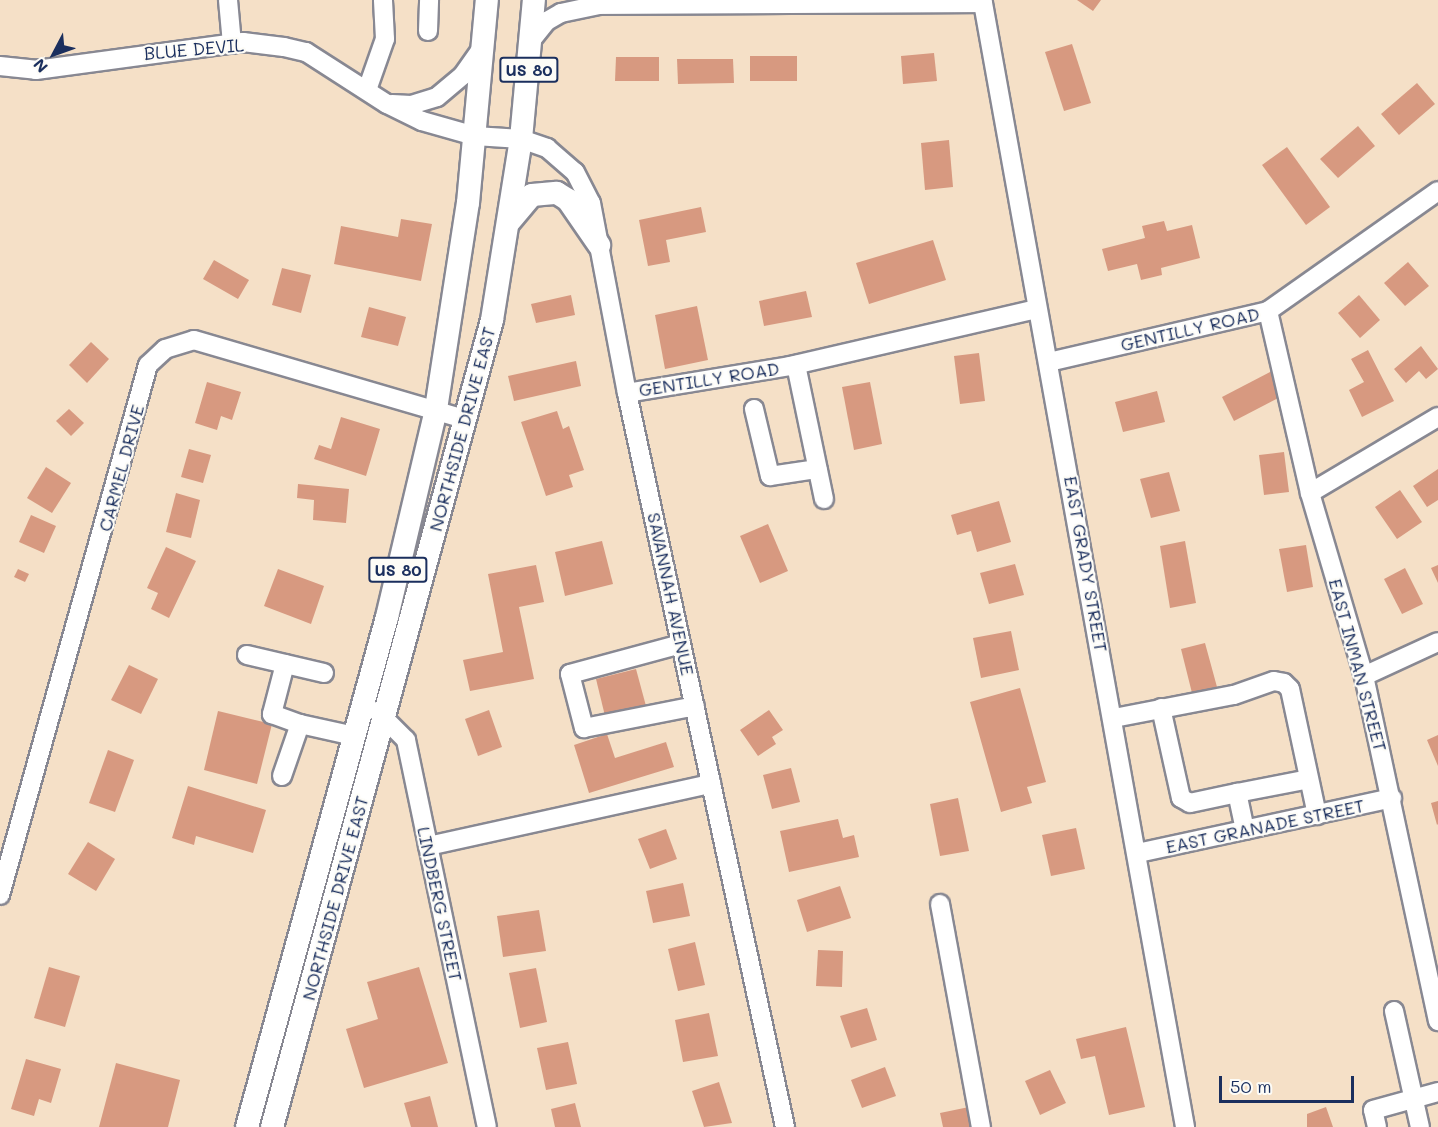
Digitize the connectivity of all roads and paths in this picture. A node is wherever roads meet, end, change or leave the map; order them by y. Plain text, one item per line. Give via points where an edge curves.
1 (228, 0) edge
2 (383, 0) edge
3 (429, 0) edge
4 (487, 0) edge
5 (534, 0) edge
6 (983, 1) edge
7 (591, 2) edge
8 (428, 30) dead end
9 (533, 38) junction
10 (485, 42) junction
11 (232, 44) junction
12 (0, 66) edge
13 (367, 90) junction
14 (387, 104) junction
15 (475, 136) junction
16 (521, 140) junction
17 (1438, 191) edge
18 (509, 222) junction
19 (599, 245) junction
20 (1036, 309) junction
21 (1268, 311) junction
22 (1049, 362) junction
23 (796, 365) junction
24 (627, 393) junction
25 (436, 409) junction
26 (754, 409) dead end
27 (1438, 417) edge
28 (465, 419) junction
29 (818, 469) junction
30 (1310, 493) junction
31 (824, 499) dead end
32 (1438, 642) edge
33 (681, 644) junction
34 (247, 655) dead end
35 (285, 664) junction
36 (324, 673) dead end
37 (1365, 676) junction
38 (363, 698) junction
39 (695, 706) junction
40 (1161, 708) junction
41 (384, 718) junction
42 (1114, 718) junction
43 (300, 724) junction
44 (354, 736) junction
45 (282, 776) dead end
46 (1309, 779) junction
47 (711, 784) junction
48 (1237, 794) junction
49 (1392, 798) junction
50 (1317, 815) junction
51 (1245, 830) junction
52 (7, 840) edge
53 (428, 846) junction
54 (1138, 853) junction
55 (0, 895) edge
56 (940, 904) dead end
57 (1394, 1011) dead end
58 (1438, 1021) edge
59 (1438, 1092) edge
60 (1414, 1099) junction
61 (247, 1127) edge
62 (272, 1127) edge
63 (487, 1127) edge
64 (785, 1127) edge
65 (981, 1127) edge
66 (1185, 1127) edge
67 (1377, 1127) edge
68 (1420, 1127) edge

1 - 11 street
2 - 13 street via 385,39
3 - 8 street
4 - 10 main road, NORTHSIDE DRIVE EAST / US 80
5 - 9 main road, NORTHSIDE DRIVE EAST / US 80
6 - 7 street
6 - 20 street, EAST GRADY STREET
7 - 9 street via 547,21
9 - 16 main road, NORTHSIDE DRIVE EAST / US 80
10 - 14 street via 463,75 437,98 411,105
10 - 15 main road, NORTHSIDE DRIVE EAST / US 80
11 - 12 street, BLUE DEVIL via 36,70
11 - 13 street, BLUE DEVIL via 306,52
13 - 14 street, BLUE DEVIL
14 - 15 street, BLUE DEVIL via 422,121
15 - 16 street, SAVANNAH AVENUE
15 - 25 main road, NORTHSIDE DRIVE EAST / US 80
16 - 18 main road, NORTHSIDE DRIVE EAST / US 80
16 - 19 street, SAVANNAH AVENUE via 547,148 575,172 591,203
17 - 21 street, GENTILLY ROAD
18 - 19 main road via 532,195 557,192 568,200
18 - 28 main road, NORTHSIDE DRIVE EAST / US 80 via 492,320
19 - 24 street, SAVANNAH AVENUE
20 - 22 street, EAST GRADY STREET
20 - 23 street, GENTILLY ROAD
21 - 22 street, GENTILLY ROAD
21 - 30 street, EAST INMAN STREET
22 - 42 street, EAST GRADY STREET
23 - 24 street, GENTILLY ROAD
23 - 29 street
24 - 33 street, SAVANNAH AVENUE
25 - 28 street, CARMEL DRIVE
25 - 38 main road, NORTHSIDE DRIVE EAST / US 80 via 387,617
25 - 52 street, CARMEL DRIVE via 194,340 165,349 148,365
26 - 29 street via 770,476
27 - 30 street
28 - 41 main road, NORTHSIDE DRIVE EAST / US 80
29 - 31 street
30 - 37 street, EAST INMAN STREET
32 - 37 street
33 - 39 street, SAVANNAH AVENUE
33 - 39 street via 570,674 584,728
34 - 35 street
35 - 36 street
35 - 43 street via 272,714
37 - 49 street, EAST INMAN STREET
38 - 41 street, LINDBERG STREET
38 - 44 main road, NORTHSIDE DRIVE EAST / US 80
39 - 47 street, SAVANNAH AVENUE
40 - 42 street
40 - 46 street via 1234,695 1274,681 1284,683 1290,689
40 - 48 street via 1181,798 1190,802
41 - 53 street, LINDBERG STREET via 406,740
41 - 62 main road, NORTHSIDE DRIVE EAST / US 80
42 - 54 street, EAST GRADY STREET
43 - 44 street
43 - 45 street
44 - 61 main road, NORTHSIDE DRIVE EAST / US 80
46 - 48 street
46 - 50 street
47 - 53 street
47 - 64 street, SAVANNAH AVENUE
48 - 51 street
49 - 50 street, EAST GRANADE STREET
49 - 58 street, EAST INMAN STREET
50 - 51 street, EAST GRANADE STREET
51 - 54 street, EAST GRANADE STREET
52 - 55 street, CARMEL DRIVE
53 - 63 street, LINDBERG STREET
54 - 66 street, EAST GRADY STREET
56 - 65 street
57 - 60 street
59 - 60 street
60 - 67 street via 1373,1110
60 - 68 street

